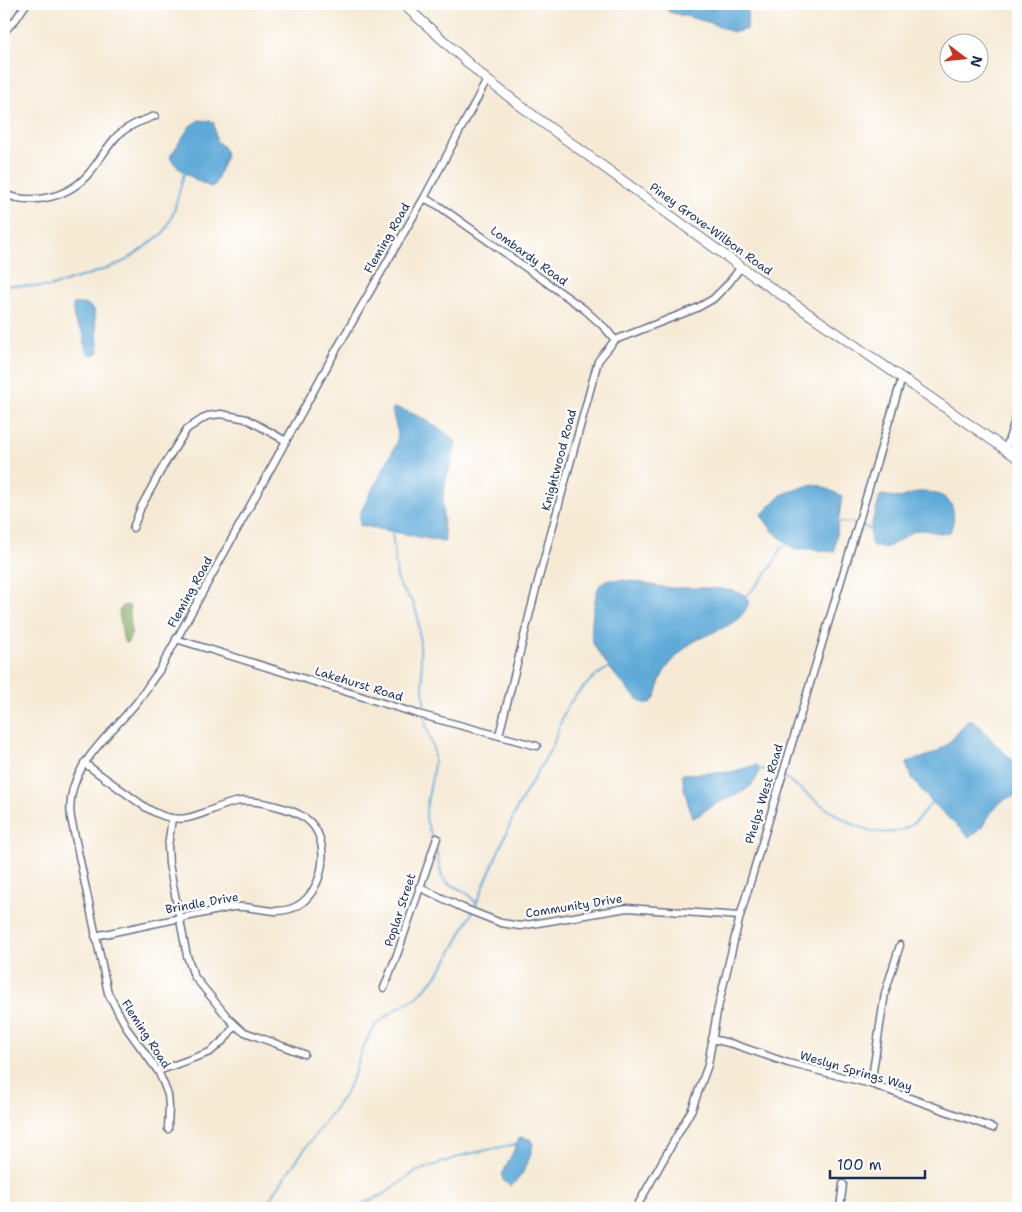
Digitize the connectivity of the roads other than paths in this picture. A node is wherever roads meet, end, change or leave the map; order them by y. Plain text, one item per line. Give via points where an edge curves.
1 (26, 4) edge
2 (403, 4) edge
3 (4, 32) edge
4 (487, 80) junction
5 (155, 116) dead end
6 (4, 194) edge
7 (424, 198) junction
8 (741, 267) junction
9 (615, 340) junction
10 (902, 378) junction
11 (1018, 412) edge
12 (286, 441) junction
13 (1006, 448) junction
14 (1018, 458) edge
15 (133, 528) dead end
16 (176, 639) junction
17 (499, 736) junction
18 (537, 746) dead end
19 (84, 763) junction
20 (172, 818) junction
21 (436, 838) dead end
22 (419, 888) junction
23 (740, 916) junction
24 (179, 918) junction
25 (95, 936) junction
26 (900, 945) dead end
27 (384, 988) dead end
28 (235, 1025) junction
29 (712, 1040) junction
30 (304, 1054) dead end
31 (158, 1071) junction
32 (871, 1084) junction
33 (168, 1128) dead end
34 (993, 1128) dead end
35 (843, 1184) dead end
36 (636, 1208) edge
37 (840, 1208) edge

1 - 3 street
2 - 4 street, Piney Grove-Wilbon Road
4 - 7 street, Fleming Road
4 - 8 street, Piney Grove-Wilbon Road
5 - 6 street via 119,135 90,173 64,192 38,200
7 - 9 street, Lombardy Road via 584,309
7 - 12 street, Fleming Road
8 - 9 street, Knightwood Road via 713,299
8 - 10 street, Piney Grove-Wilbon Road
9 - 17 street, Knightwood Road via 598,361 592,380
10 - 13 street, Piney Grove-Wilbon Road
10 - 23 street, Phelps West Road
11 - 13 street
12 - 15 street via 248,419 221,414 207,416 187,429 145,498
12 - 16 street, Fleming Road
13 - 14 street, Piney Grove-Wilbon Road
16 - 17 street, Lakehurst Road
16 - 19 street, Fleming Road via 159,671 136,702
17 - 18 street, Lakehurst Road
19 - 20 street, Brindle Drive via 145,807
19 - 25 street, Fleming Road via 72,789 70,808
20 - 24 street via 168,855
20 - 24 street, Brindle Drive via 194,817 234,802 261,802 298,813 311,822 323,851 314,887 306,899 292,909 274,911 242,906
21 - 22 street, Poplar Street
22 - 23 street, Community Drive via 501,923 520,926 627,908
22 - 27 street, Poplar Street
23 - 29 street, Phelps West Road
24 - 25 street, Brindle Drive
24 - 28 street via 194,976
25 - 31 street, Fleming Road via 112,1002
26 - 32 street via 886,993
28 - 30 street via 250,1035
28 - 31 street via 210,1052
29 - 32 street, Weslyn Springs Way
29 - 36 street, Phelps West Road via 708,1066 692,1109
31 - 33 street, Fleming Road via 168,1094
32 - 34 street, Weslyn Springs Way
35 - 37 street

